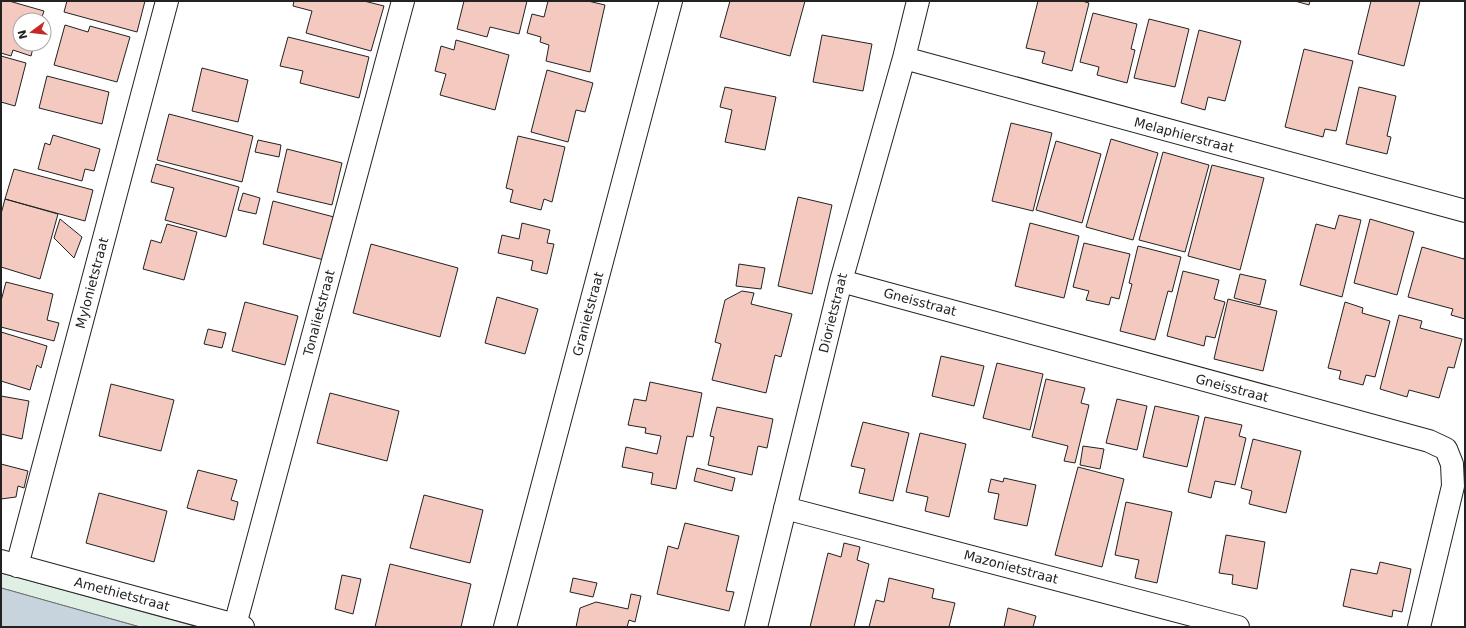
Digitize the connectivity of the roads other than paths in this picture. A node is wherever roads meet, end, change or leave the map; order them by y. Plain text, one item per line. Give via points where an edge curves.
1 (167, 1) edge
2 (403, 1) edge
3 (671, 1) edge
4 (918, 1) edge
5 (904, 58) junction
6 (1465, 211) edge
7 (841, 281) junction
8 (785, 508) junction
9 (9, 564) edge
10 (239, 626) edge
11 (505, 627) edge
12 (756, 627) edge
13 (1238, 627) edge
14 (1419, 627) edge

1 - 9 street, Mylonietstraat
2 - 10 street, Tonalietstraat
3 - 11 street, Granietstraat
4 - 5 street, Diorietstraat
5 - 6 street, Melaphierstraat
5 - 7 street, Diorietstraat
7 - 8 street, Diorietstraat
7 - 14 street, Gneisstraat via 1429,441 1446,449 1452,464 1453,486
8 - 12 street, Diorietstraat
8 - 13 street, Mazonietstraat
9 - 10 street, Amethietstraat

